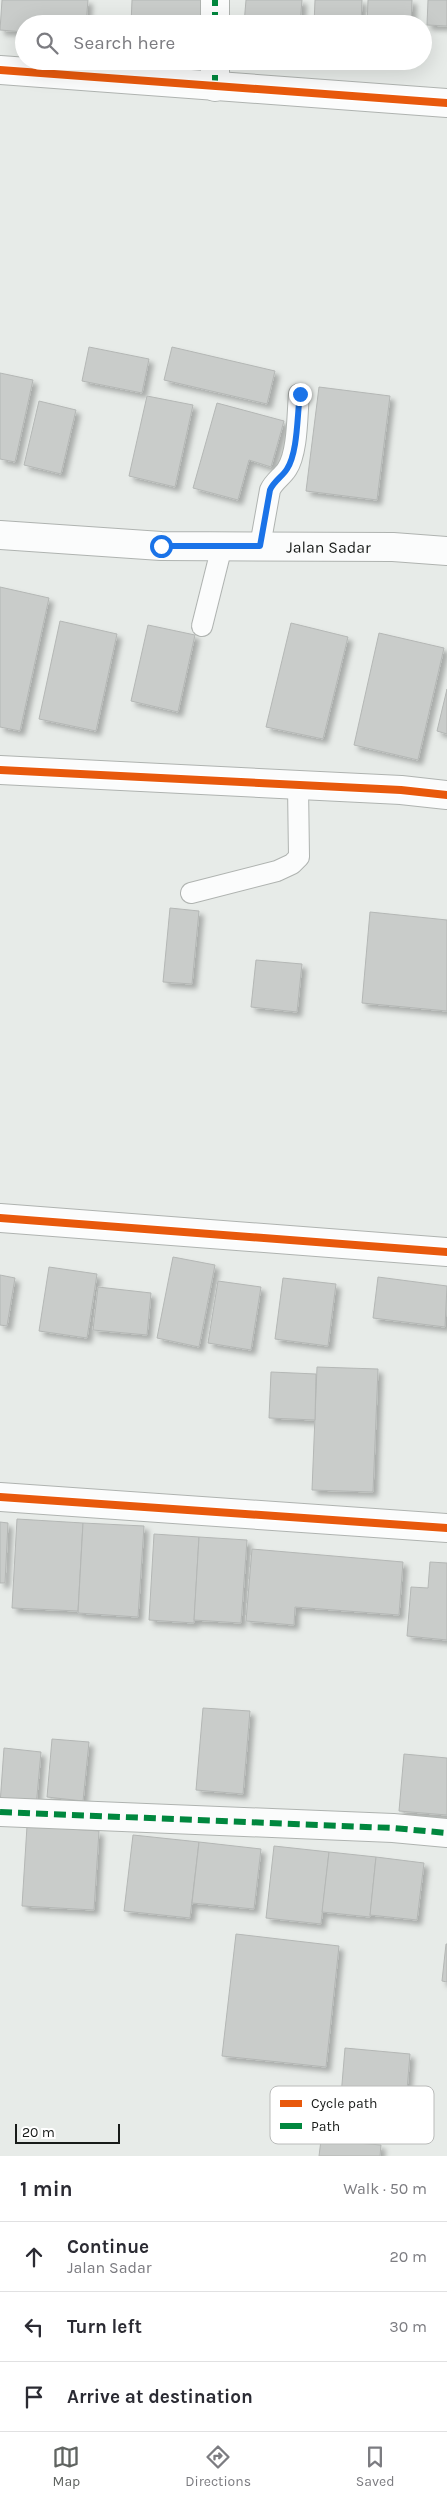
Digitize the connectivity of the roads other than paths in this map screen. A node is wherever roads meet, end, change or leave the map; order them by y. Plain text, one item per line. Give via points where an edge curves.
1 (215, 0) edge
2 (215, 15) edge
3 (0, 70) edge
4 (215, 74) edge
5 (447, 103) edge
6 (300, 394) dead end
7 (0, 535) edge
8 (222, 546) junction
9 (260, 546) junction
10 (447, 551) edge
11 (202, 626) dead end
12 (0, 770) edge
13 (298, 786) junction
14 (447, 795) edge
15 (191, 893) dead end
16 (0, 1218) edge
17 (447, 1252) edge
18 (0, 1497) edge
19 (447, 1528) edge
20 (0, 1812) edge
21 (447, 1833) edge

1 - 2 street
3 - 4 street
4 - 5 street
6 - 9 lane via 292,457 287,470 270,490
7 - 8 street, Jalan Sadar via 161,546
8 - 9 street, Jalan Sadar
8 - 11 lane
9 - 10 street, Jalan Sadar
12 - 13 street
13 - 14 street
13 - 15 lane via 300,857 277,871
16 - 17 street
18 - 19 street
20 - 21 street

